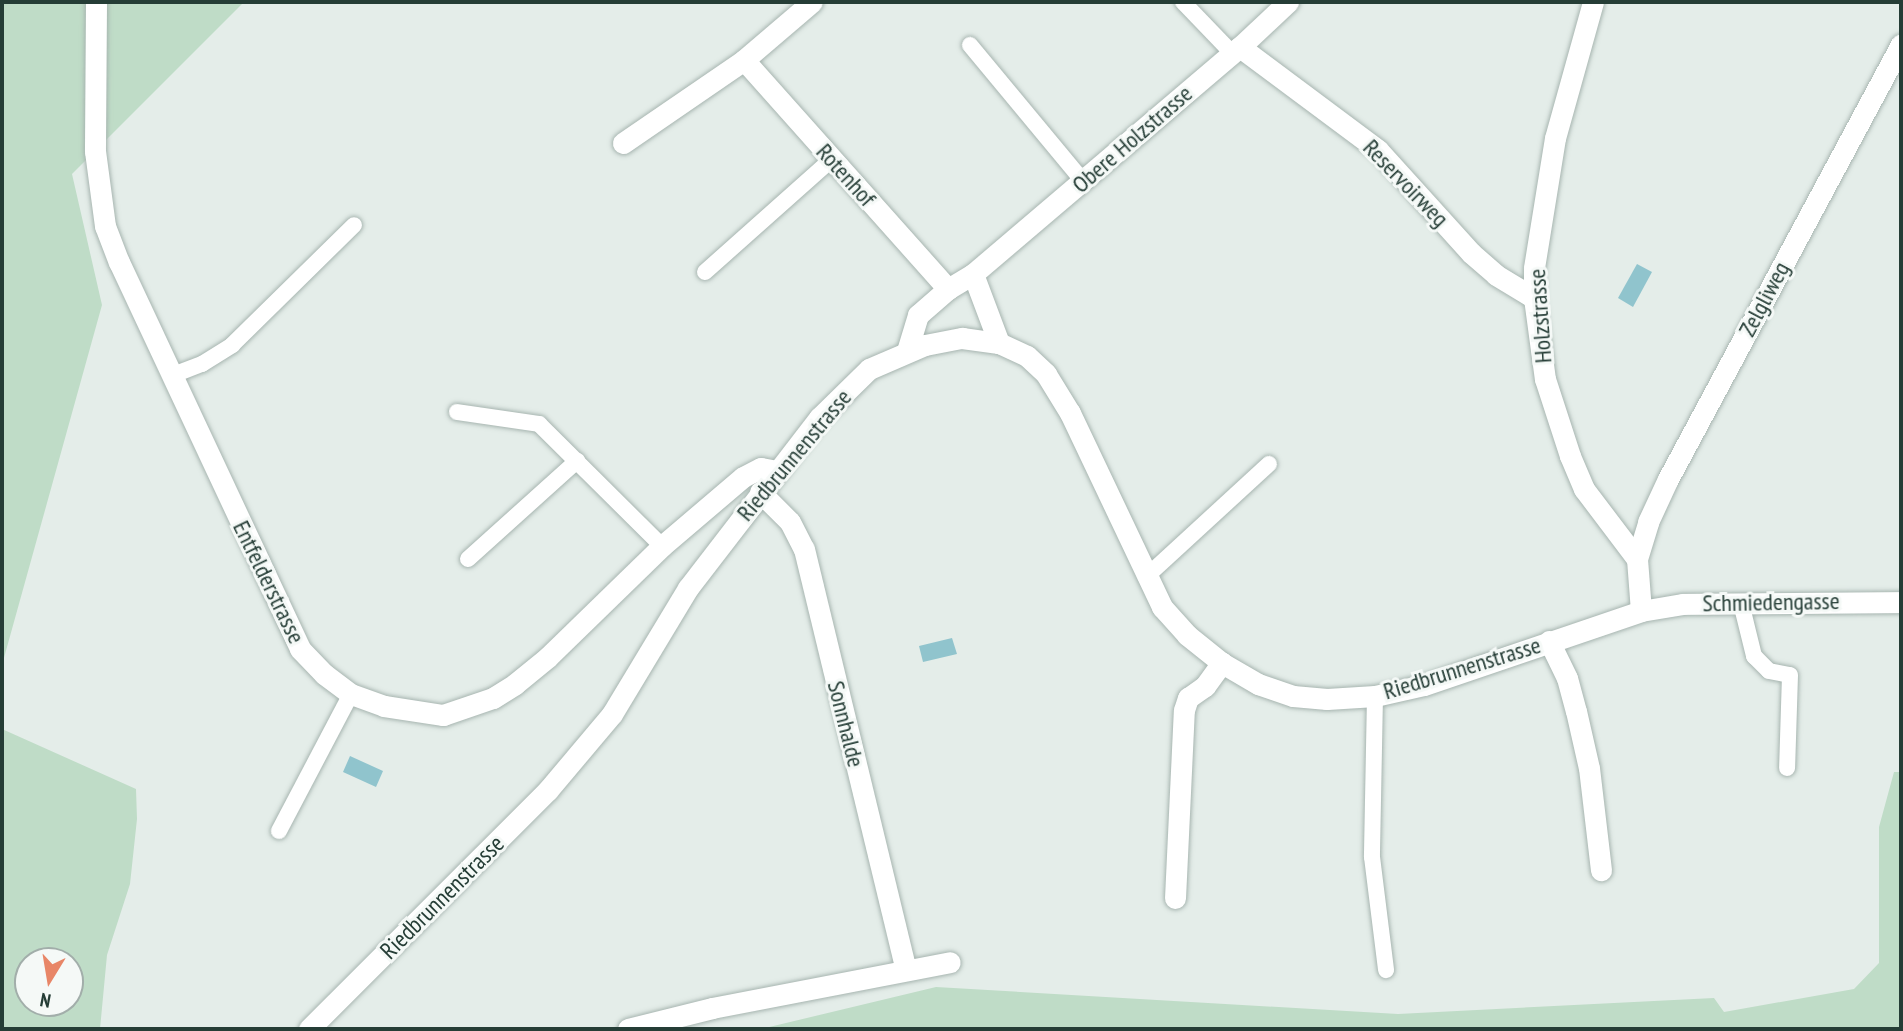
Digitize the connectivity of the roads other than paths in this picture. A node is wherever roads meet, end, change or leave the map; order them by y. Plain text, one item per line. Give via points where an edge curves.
1 (96, 2) edge
2 (812, 2) edge
3 (1183, 2) edge
4 (1288, 2) edge
5 (1593, 2) edge
6 (970, 45) dead end
7 (1901, 45) edge
8 (1236, 50) junction
9 (744, 60) junction
10 (622, 143) dead end
11 (832, 159) junction
12 (1083, 181) junction
13 (354, 225) dead end
14 (705, 272) dead end
15 (974, 274) junction
16 (948, 289) junction
17 (1534, 298) junction
18 (999, 343) junction
19 (907, 351) junction
20 (173, 375) junction
21 (457, 412) dead end
22 (577, 461) junction
23 (1269, 464) dead end
24 (776, 471) junction
25 (760, 492) junction
26 (662, 546) junction
27 (468, 559) dead end
28 (1637, 559) junction
29 (1146, 577) junction
30 (1901, 601) edge
31 (1741, 603) junction
32 (1641, 611) junction
33 (1549, 641) junction
34 (1222, 663) junction
35 (351, 694) junction
36 (1375, 696) junction
37 (1787, 768) dead end
38 (279, 831) dead end
39 (1601, 870) dead end
40 (1175, 898) dead end
41 (950, 962) dead end
42 (906, 970) junction
43 (1386, 970) dead end
44 (309, 1029) edge
45 (628, 1029) edge

1 - 20 street, Entfelderstrasse via 95,151 105,226
2 - 9 street
3 - 8 lane, Reservoirweg
4 - 8 street, Obere Holzstrasse
5 - 17 street, Holzstrasse via 1555,138 1534,268
6 - 12 lane
7 - 28 street, Zelgliweg via 1668,479
8 - 12 street, Obere Holzstrasse
8 - 17 street, Reservoirweg via 1378,150 1471,253
9 - 10 street
9 - 11 street, Rotenhof
11 - 14 lane
11 - 16 street, Rotenhof
12 - 15 street, Obere Holzstrasse
13 - 20 lane via 232,345
15 - 16 street, Obere Holzstrasse
15 - 18 street
16 - 19 street, Obere Holzstrasse via 918,315
17 - 28 street, Holzstrasse via 1545,379 1570,456 1584,489
18 - 19 street, Riedbrunnenstrasse via 962,338
18 - 29 street, Riedbrunnenstrasse via 1027,356 1046,374 1070,412
19 - 24 street, Riedbrunnenstrasse via 869,369 819,418
20 - 35 street, Entfelderstrasse via 300,649
21 - 22 lane via 539,424
22 - 26 lane
22 - 27 lane
23 - 29 lane
24 - 25 street, Riedbrunnenstrasse
24 - 26 street, Entfelderstrasse via 761,468 743,477
25 - 42 street, Sonnhalde via 790,522 804,549
25 - 44 street, Riedbrunnenstrasse via 688,589 612,714 548,790
26 - 35 street, Entfelderstrasse via 548,657 493,698 443,715 384,706
28 - 32 street
29 - 34 street, Riedbrunnenstrasse via 1162,607
30 - 31 street, Schmiedengasse
31 - 32 street, Schmiedengasse via 1683,604
31 - 37 lane via 1754,656 1769,671 1790,675
32 - 33 street, Riedbrunnenstrasse
33 - 36 street, Riedbrunnenstrasse via 1424,685
33 - 39 street via 1567,678 1589,768
34 - 36 street, Riedbrunnenstrasse via 1258,684 1293,696
34 - 40 street via 1206,686 1188,698 1181,723
35 - 38 lane
36 - 43 lane via 1372,857
41 - 42 street
42 - 45 street

